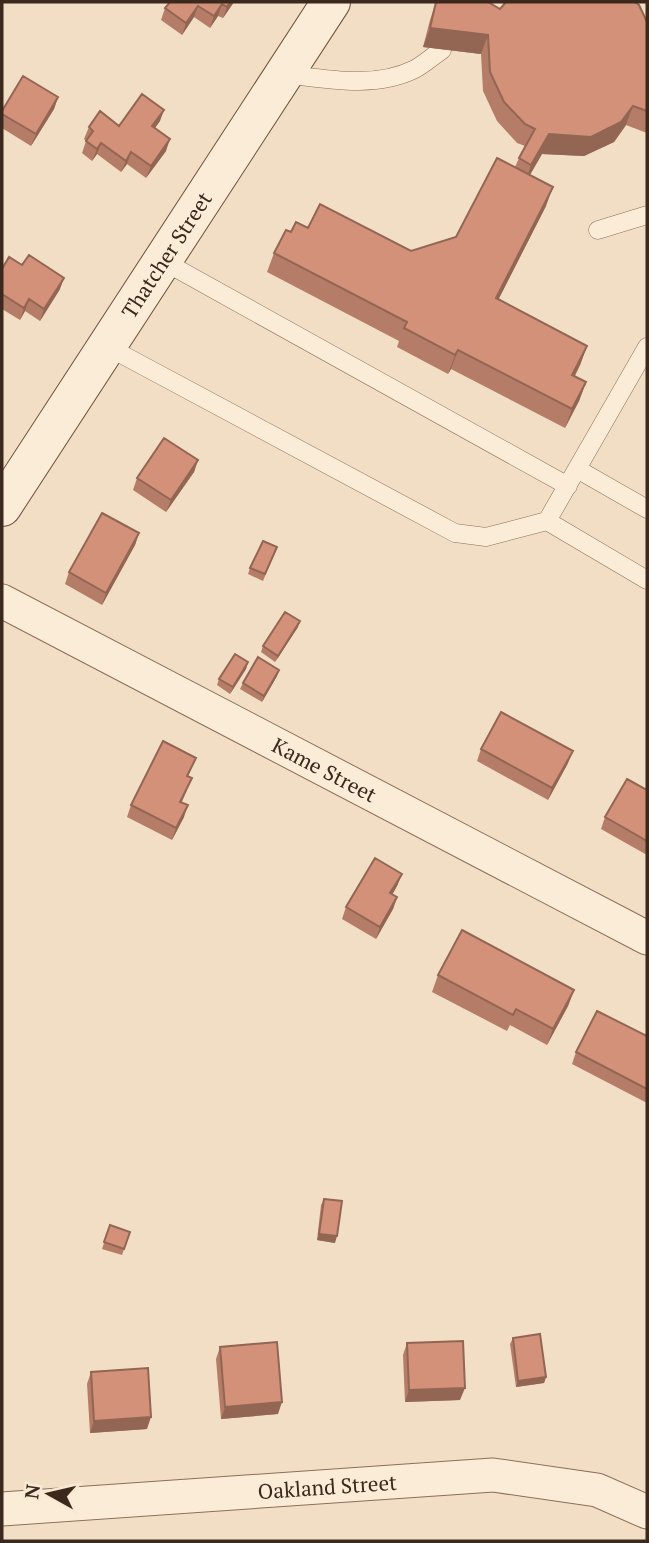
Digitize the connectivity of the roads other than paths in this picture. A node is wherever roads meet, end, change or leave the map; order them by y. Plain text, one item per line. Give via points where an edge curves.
1 (331, 2) edge
2 (442, 50) edge
3 (285, 74) junction
4 (647, 215) edge
5 (598, 230) dead end
6 (163, 261) junction
7 (647, 346) edge
8 (108, 347) junction
9 (577, 469) junction
10 (568, 485) junction
11 (2, 507) edge
12 (647, 509) edge
13 (547, 521) junction
14 (647, 580) edge
15 (2, 601) edge
16 (647, 938) edge
17 (2, 1509) edge
18 (647, 1512) edge

1 - 3 street, Thatcher Street
2 - 3 lane via 415,69 381,79 346,81
3 - 6 street, Thatcher Street
4 - 5 lane
6 - 8 street, Thatcher Street
6 - 10 lane
7 - 9 lane
8 - 11 street, Thatcher Street
8 - 13 lane via 454,533 486,537
9 - 10 lane
9 - 12 lane
10 - 13 lane
13 - 14 lane
15 - 16 street, Kame Street
17 - 18 street, Oakland Street via 493,1475 597,1490

